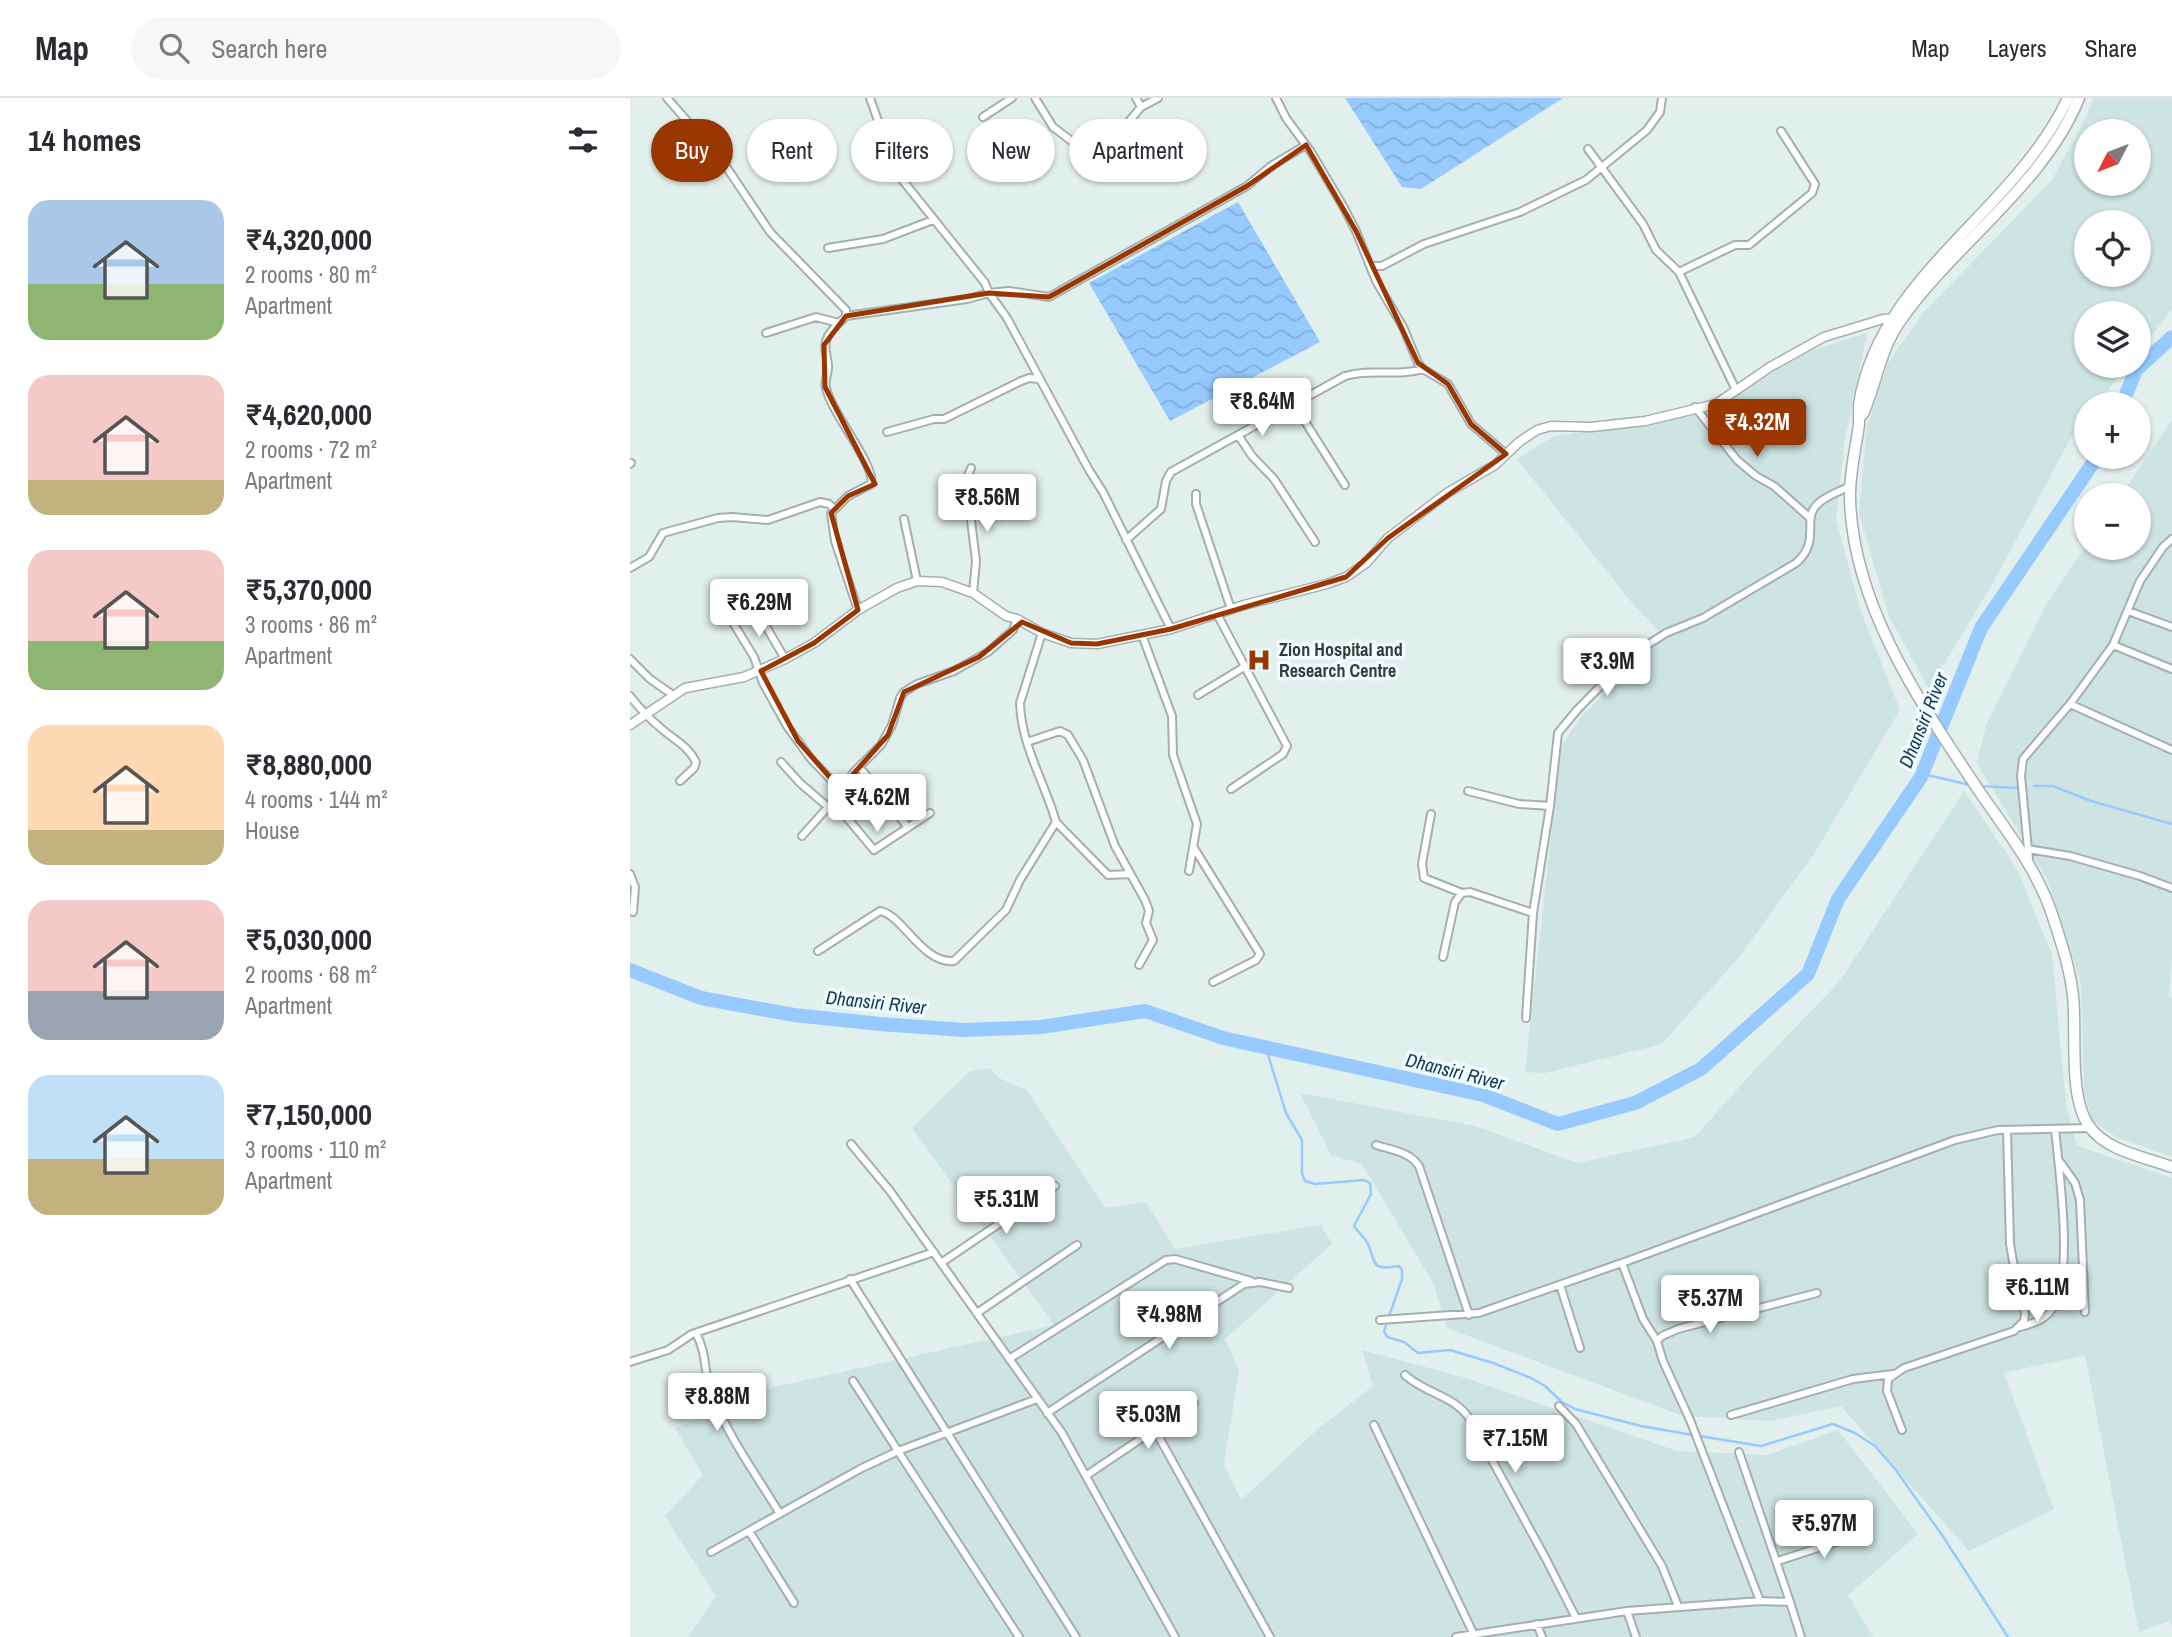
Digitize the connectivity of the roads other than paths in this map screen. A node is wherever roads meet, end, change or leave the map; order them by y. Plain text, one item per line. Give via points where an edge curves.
1 (667, 98) edge
2 (870, 98) edge
3 (1012, 98) edge
4 (1035, 98) edge
5 (1136, 98) edge
6 (1158, 98) edge
7 (1276, 98) edge
8 (1662, 98) edge
9 (2068, 98) edge
10 (2079, 98) edge
11 (1141, 107) junction
12 (983, 117) dead end
13 (1781, 131) dead end
14 (1306, 145) junction
15 (1588, 149) dead end
16 (1602, 168) junction
17 (933, 220) junction
18 (828, 248) dead end
19 (1370, 266) junction
20 (1679, 272) junction
21 (989, 293) junction
22 (846, 316) junction
23 (1902, 318) junction
24 (1891, 319) junction
25 (839, 323) junction
26 (766, 333) dead end
27 (1423, 369) junction
28 (1039, 379) junction
29 (1735, 388) junction
30 (1294, 404) junction
31 (1695, 407) junction
32 (1859, 423) junction
33 (887, 432) dead end
34 (1238, 435) junction
35 (1506, 454) junction
36 (971, 468) dead end
37 (1345, 485) dead end
38 (1850, 486) junction
39 (1196, 494) dead end
40 (834, 509) junction
41 (1810, 518) junction
42 (904, 519) dead end
43 (2172, 538) edge
44 (1126, 540) junction
45 (1315, 542) dead end
46 (630, 568) edge
47 (917, 581) junction
48 (972, 593) junction
49 (750, 599) dead end
50 (1231, 609) junction
51 (858, 610) junction
52 (2128, 611) junction
53 (1217, 614) junction
54 (1017, 619) junction
55 (732, 621) dead end
56 (2172, 627) edge
57 (1171, 629) junction
58 (1042, 633) junction
59 (1142, 635) junction
60 (2113, 645) junction
61 (630, 659) edge
62 (785, 659) junction
63 (1244, 667) junction
64 (2172, 669) edge
65 (761, 671) junction
66 (1198, 695) dead end
67 (630, 696) edge
68 (670, 697) junction
69 (2070, 704) junction
70 (648, 713) junction
71 (630, 725) edge
72 (1027, 742) junction
73 (2172, 750) edge
74 (781, 762) dead end
75 (859, 767) junction
76 (680, 781) dead end
77 (840, 789) junction
78 (1231, 789) dead end
79 (1468, 791) dead end
80 (833, 801) junction
81 (1550, 806) junction
82 (828, 807) junction
83 (930, 813) dead end
84 (1431, 814) dead end
85 (1056, 822) junction
86 (908, 828) junction
87 (802, 836) dead end
88 (1194, 848) junction
89 (2028, 849) junction
90 (2029, 862) junction
91 (1189, 871) dead end
92 (630, 874) edge
93 (1130, 874) junction
94 (2172, 888) edge
95 (1462, 893) junction
96 (633, 912) dead end
97 (1534, 913) junction
98 (818, 951) dead end
99 (1443, 957) dead end
100 (1139, 965) dead end
101 (1213, 982) dead end
102 (1526, 1017) dead end
103 (2091, 1128) junction
104 (2055, 1129) junction
105 (2007, 1130) junction
106 (851, 1144) dead end
107 (1376, 1145) dead end
108 (2058, 1158) junction
109 (2172, 1167) edge
110 (1055, 1186) dead end
111 (1077, 1245) dead end
112 (933, 1252) junction
113 (941, 1263) junction
114 (1622, 1263) junction
115 (850, 1279) junction
116 (1254, 1282) junction
117 (1560, 1285) junction
118 (1289, 1288) dead end
119 (1817, 1293) dead end
120 (2085, 1312) dead end
121 (977, 1313) junction
122 (1469, 1315) junction
123 (1380, 1320) dead end
124 (2020, 1327) junction
125 (696, 1333) junction
126 (1657, 1341) junction
127 (1580, 1348) dead end
128 (1009, 1359) junction
129 (630, 1362) edge
130 (1893, 1374) junction
131 (1405, 1375) dead end
132 (853, 1381) dead end
133 (1037, 1399) junction
134 (1194, 1403) dead end
135 (1559, 1406) dead end
136 (1047, 1413) junction
137 (1731, 1415) dead end
138 (1374, 1425) dead end
139 (1155, 1430) junction
140 (1902, 1430) dead end
141 (945, 1432) junction
142 (898, 1451) junction
143 (1739, 1452) dead end
144 (1087, 1475) junction
145 (780, 1514) junction
146 (749, 1531) junction
147 (1861, 1534) dead end
148 (711, 1552) dead end
149 (1778, 1561) junction
150 (1760, 1601) junction
151 (1790, 1602) junction
152 (794, 1603) dead end
153 (1678, 1606) junction
154 (1627, 1611) junction
155 (1576, 1618) junction
156 (1537, 1624) junction
157 (1474, 1635) edge
158 (1019, 1637) edge
159 (1076, 1637) edge
160 (1175, 1637) edge
161 (1270, 1637) edge
162 (1456, 1637) edge
163 (1542, 1637) edge
164 (1636, 1637) edge
165 (1801, 1637) edge

1 - 22 street via 723,162 770,232 846,310
2 - 17 street via 895,172
3 - 12 street
4 - 11 street via 1053,127 1091,154 1106,149
5 - 11 street
6 - 11 street
7 - 14 street
8 - 16 street via 1656,120
9 - 24 main road via 2035,154
10 - 23 main road via 2062,133 2040,162
13 - 20 street via 1816,189 1749,245 1735,245
14 - 19 street via 1343,206
14 - 21 street via 1247,186 1049,297
15 - 16 street
16 - 19 street via 1529,208 1424,244 1389,263
16 - 20 street via 1656,250
17 - 18 street via 883,239
17 - 21 street
19 - 27 street
20 - 29 street
21 - 22 street
21 - 28 street
22 - 25 street
23 - 24 street
23 - 32 main road via 1881,356
24 - 29 street via 1824,337
24 - 32 main road via 1872,357
25 - 26 street via 816,317
25 - 40 street via 824,345 825,387 873,479
27 - 30 street via 1359,372
27 - 35 street via 1448,384 1471,424
28 - 33 street via 1021,381 944,419
28 - 44 street
29 - 31 street via 1716,404
30 - 34 street
30 - 37 street
31 - 35 street via 1645,421 1550,426 1537,430
31 - 41 street via 1737,460
32 - 38 main road
34 - 44 street via 1171,472 1161,509
34 - 45 street via 1274,479
35 - 50 street via 1388,538 1346,577
36 - 48 street via 967,488 976,561
38 - 41 street via 1819,502
38 - 90 main road via 1853,528 1885,635 1947,743
39 - 50 street
40 - 46 street via 820,502 768,520 718,518 663,533 653,553
40 - 51 street via 835,541
41 - 81 street via 1811,544 1806,555 1703,618 1649,642 1577,710 1558,733
42 - 47 street
43 - 52 street via 2140,581
44 - 57 street
47 - 48 street via 942,582
47 - 51 street
48 - 54 street
49 - 62 street
50 - 53 street
51 - 62 street
52 - 56 street
52 - 60 street
53 - 57 street
53 - 63 street
54 - 58 street
54 - 75 street via 1013,630 988,652 904,692 888,735
55 - 65 street
57 - 59 street
58 - 59 street via 1071,643 1097,644
58 - 72 street via 1020,703
59 - 88 street via 1172,716 1173,755 1197,824
60 - 64 street
60 - 69 street
61 - 68 street
62 - 65 street
63 - 66 street
63 - 78 street via 1287,746 1283,754
65 - 68 street via 685,688
65 - 77 street via 763,683 797,741
67 - 70 street
68 - 70 street
69 - 73 street
69 - 89 street via 2023,759
70 - 71 street
70 - 76 street via 696,762
72 - 85 street
72 - 93 street via 1056,731 1068,735 1083,760
74 - 82 street
75 - 77 street
75 - 86 street
77 - 80 street
79 - 81 street via 1519,804
80 - 82 street
80 - 86 street via 874,850
81 - 97 street
82 - 87 street
83 - 86 street
84 - 95 street via 1422,864 1424,878
85 - 93 street via 1108,875
85 - 98 street via 1006,910 954,961 924,948 880,911
88 - 91 street
88 - 101 street via 1260,954
89 - 90 street
89 - 94 street via 2070,856
90 - 103 main road via 2070,977 2079,1104
92 - 96 street via 636,895
93 - 100 street via 1149,911 1146,923 1153,940
95 - 97 street
95 - 99 street via 1455,902
97 - 102 street
103 - 104 street
103 - 109 main road via 2110,1144
104 - 105 street
104 - 108 street
105 - 114 street via 1955,1140
105 - 124 street via 2010,1244 2025,1313
106 - 112 street
107 - 122 street via 1404,1153 1419,1167
108 - 120 street via 2080,1200
108 - 124 street via 2064,1275 2048,1314
110 - 113 street
111 - 121 street
112 - 113 street
112 - 115 street
113 - 121 street
114 - 117 street
114 - 126 street via 1643,1319
115 - 125 street
115 - 141 street
116 - 118 street
116 - 128 street via 1166,1259
116 - 136 street via 1234,1290
117 - 122 street
117 - 127 street
119 - 126 street via 1678,1329
121 - 128 street
122 - 123 street
124 - 130 street
125 - 129 street via 668,1350
125 - 145 street via 718,1409
126 - 150 street
128 - 133 street
130 - 137 street via 1853,1379
130 - 140 street via 1887,1391
131 - 155 street via 1425,1390 1456,1402 1469,1418
132 - 142 street
133 - 136 street
133 - 141 street
134 - 139 street
135 - 153 street via 1576,1424 1662,1566
136 - 144 street
138 - 157 street
139 - 144 street
139 - 161 street
141 - 142 street
141 - 159 street
142 - 145 street
142 - 158 street
143 - 149 street
144 - 160 street
145 - 146 street
146 - 148 street
146 - 152 street
147 - 149 street
149 - 151 street
150 - 151 street
150 - 153 street
151 - 165 street
153 - 154 street
154 - 155 street
154 - 164 street
155 - 156 street
156 - 157 street
156 - 163 street
157 - 162 street

